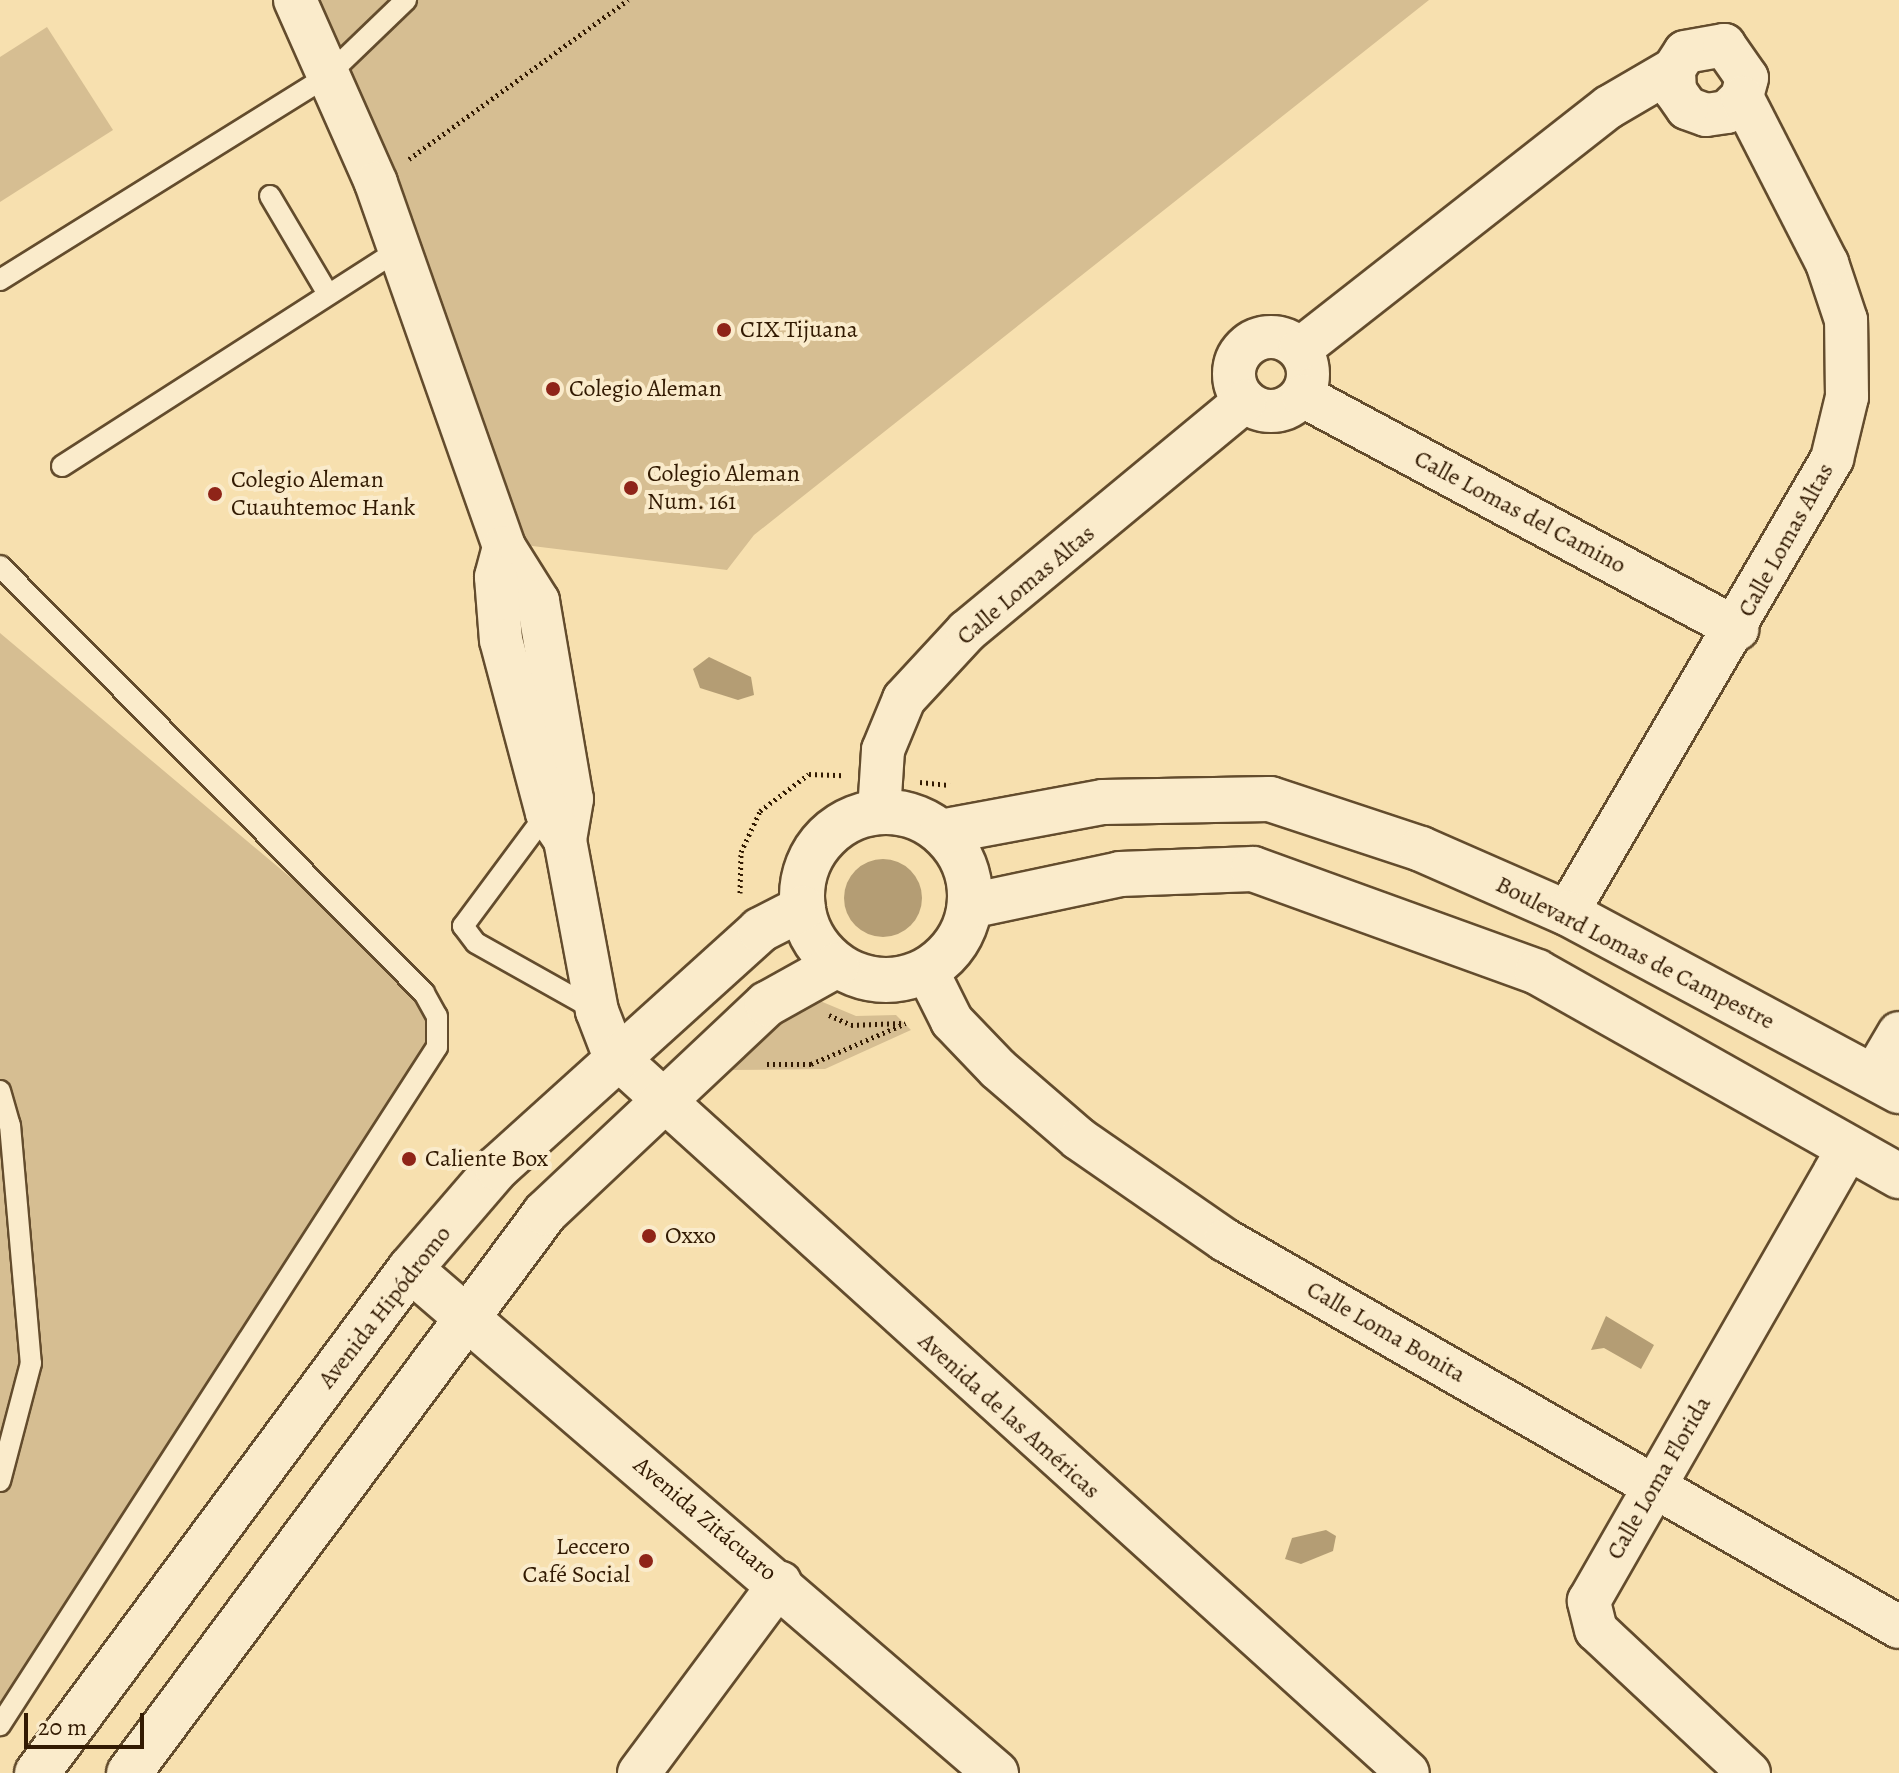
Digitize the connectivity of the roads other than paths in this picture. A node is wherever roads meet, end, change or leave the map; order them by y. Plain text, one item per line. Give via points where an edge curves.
1 (295, 0) edge
2 (406, 0) edge
3 (1674, 69) junction
4 (326, 77) junction
5 (1742, 97) junction
6 (270, 196) dead end
7 (398, 250) junction
8 (0, 280) edge
9 (328, 294) junction
10 (1300, 349) junction
11 (1303, 396) junction
12 (1245, 401) junction
13 (62, 466) dead end
14 (0, 566) edge
15 (1737, 629) junction
16 (879, 812) junction
17 (556, 826) junction
18 (941, 832) junction
19 (970, 906) junction
20 (803, 908) junction
21 (1567, 913) junction
22 (837, 965) junction
23 (927, 971) junction
24 (597, 1011) junction
25 (1899, 1033) edge
26 (614, 1055) junction
27 (1886, 1084) edge
28 (0, 1091) edge
29 (657, 1101) junction
30 (1849, 1147) junction
31 (1899, 1176) edge
32 (410, 1269) junction
33 (467, 1317) junction
34 (0, 1481) edge
35 (1651, 1489) junction
36 (780, 1583) junction
37 (1899, 1627) edge
38 (0, 1725) edge
39 (37, 1773) edge
40 (129, 1773) edge
41 (639, 1773) edge
42 (996, 1773) edge
43 (1408, 1773) edge
44 (1749, 1773) edge

1 - 4 street
2 - 4 lane
3 - 5 street via 1675,91 1697,112 1727,112
3 - 5 street via 1694,48 1724,45 1747,78
3 - 10 street via 1609,107
4 - 7 street via 376,183
4 - 8 lane
5 - 15 street, Calle Lomas Altas via 1827,263 1846,320 1847,397 1832,459
6 - 9 lane
7 - 9 lane
7 - 17 street via 462,411 504,547 495,609
9 - 13 lane
10 - 11 street via 1309,372
10 - 12 street via 1268,337 1239,353 1233,370
11 - 12 street via 1275,413
11 - 15 street, Calle Lomas del Camino
12 - 16 street, Calle Lomas Altas via 967,631 904,699 883,750
14 - 38 lane via 424,993 437,1016 437,1047
15 - 21 street, Calle Lomas Altas
16 - 18 main road
16 - 20 main road via 828,835 811,858
17 - 24 street
17 - 24 lane via 463,926 476,943
18 - 19 main road via 969,879
18 - 21 main road, Boulevard Lomas de Campestre via 1103,802 1270,799 1421,849
19 - 23 main road via 948,954
19 - 30 main road via 1120,874 1253,869 1537,972
20 - 22 main road via 809,930
20 - 26 main road, Avenida Hipódromo via 760,930
21 - 27 main road, Boulevard Lomas de Campestre
22 - 23 main road via 882,981
22 - 29 main road via 767,1004
23 - 35 street, Calle Loma Bonita via 952,1021 1079,1139 1225,1240
24 - 26 street
25 - 27 street
26 - 29 street, Avenida de las Américas
26 - 32 main road, Avenida Hipódromo via 497,1168
28 - 34 lane via 10,1125 31,1363
29 - 33 main road via 545,1213
29 - 43 street, Avenida de las Américas
30 - 31 main road
30 - 35 street, Calle Loma Florida
32 - 33 main road, Avenida Zitácuaro
32 - 39 main road, Avenida Hipódromo
33 - 36 main road, Avenida Zitácuaro
33 - 40 main road
35 - 37 street, Calle Loma Bonita
35 - 44 street, Calle Loma Florida via 1589,1601 1590,1616 1596,1630
36 - 41 street
36 - 42 main road, Avenida Zitácuaro

